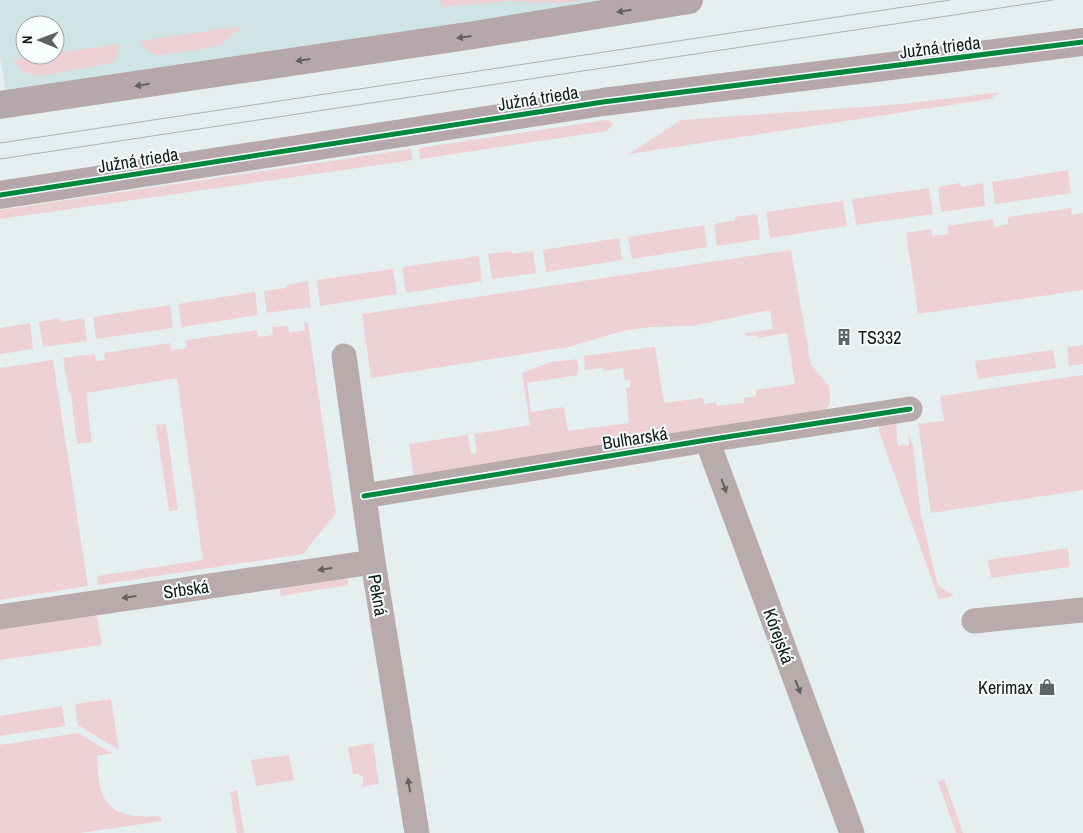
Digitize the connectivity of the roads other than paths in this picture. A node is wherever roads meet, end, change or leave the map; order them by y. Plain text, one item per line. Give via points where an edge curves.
1 (689, 0) edge
2 (1083, 42) edge
3 (0, 105) edge
4 (0, 195) edge
5 (344, 356) dead end
6 (910, 409) dead end
7 (707, 440) junction
8 (364, 496) junction
9 (373, 562) junction
10 (1083, 610) edge
11 (0, 617) edge
12 (974, 621) dead end
13 (417, 833) edge
14 (852, 833) edge

1 -> 3 street
2 - 4 street, Južná trieda via 603,102
5 - 8 street, Pekná
6 - 7 street, Bulharská
7 - 8 street, Bulharská
7 -> 14 street, Kórejská
8 - 9 street, Pekná
9 -> 11 street, Srbská
13 -> 9 street, Pekná
10 - 12 street

